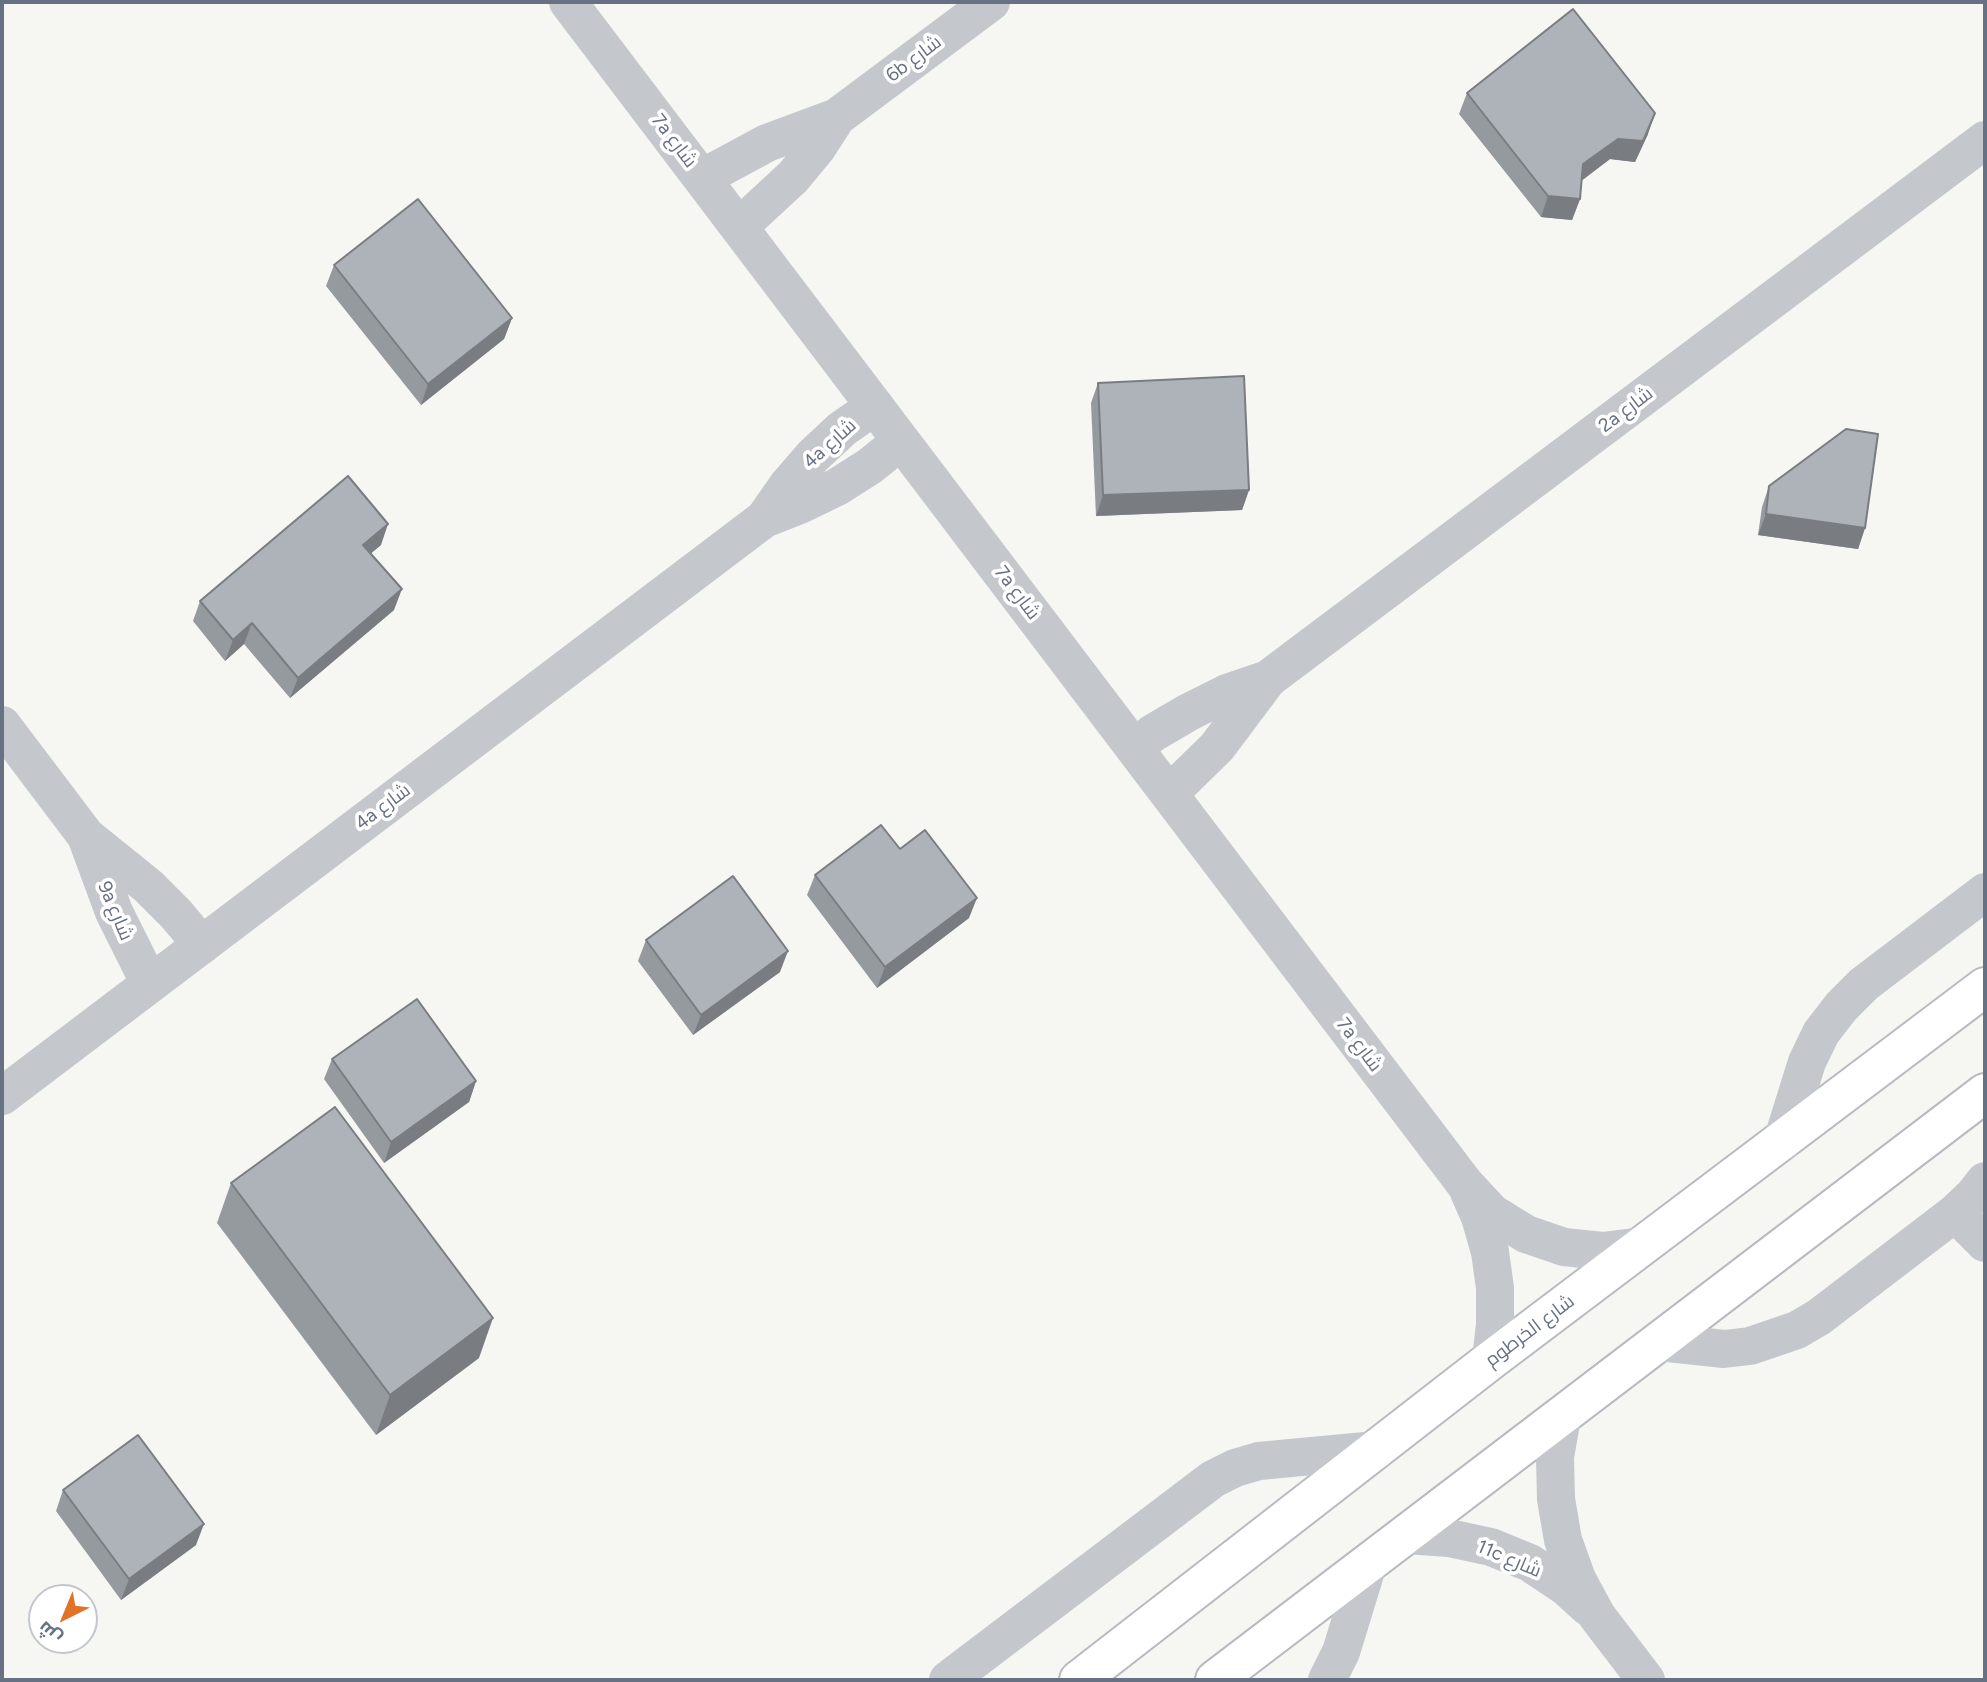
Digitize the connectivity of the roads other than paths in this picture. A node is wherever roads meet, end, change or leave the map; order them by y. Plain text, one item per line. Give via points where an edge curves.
1 (568, 2) edge
2 (991, 2) edge
3 (837, 117) junction
4 (1985, 140) edge
5 (702, 178) junction
6 (739, 227) junction
7 (874, 406) junction
8 (901, 441) junction
9 (764, 519) junction
10 (1268, 679) junction
11 (2, 725) edge
12 (1134, 748) junction
13 (1169, 794) junction
14 (86, 836) junction
15 (1985, 892) edge
16 (202, 945) junction
17 (150, 984) junction
18 (1985, 986) edge
19 (1985, 1093) edge
20 (2, 1096) edge
21 (1782, 1142) junction
22 (1985, 1181) edge
23 (1465, 1184) junction
24 (1955, 1213) junction
25 (1985, 1243) edge
26 (1642, 1246) junction
27 (1659, 1342) junction
28 (1491, 1360) junction
29 (1562, 1417) junction
30 (1377, 1450) junction
31 (1406, 1535) junction
32 (1368, 1564) junction
33 (1597, 1616) junction
34 (1091, 1675) edge
35 (948, 1680) edge
36 (1215, 1680) edge
37 (1327, 1680) edge
38 (1646, 1680) edge

1 - 5 street, 7a شارع
2 - 3 street, 6b شارع
3 - 5 street, 6b شارع via 767,143
3 - 6 street, 6b شارع via 793,177
4 - 10 street, 2a شارع
5 - 6 street, 7a شارع
6 - 7 street, 7a شارع
7 - 8 street, 7a شارع
7 - 9 street, 4a شارع via 813,456
8 - 9 street, 4a شارع via 837,486
8 - 12 street, 7a شارع
9 - 16 street, 4a شارع
10 - 12 street, 2a شارع via 1189,712
10 - 13 street, 2a شارع via 1217,747
11 - 14 street, 9a شارع
12 - 13 street, 7a شارع
13 - 23 street, 7a شارع
14 - 16 street, 9a شارع via 148,886
14 - 17 street, 9a شارع via 114,912
15 - 21 street via 1864,984 1841,1007 1821,1032 1807,1062
16 - 17 street, 4a شارع
17 - 20 street, 4a شارع
18 - 21 main road, شارع الخرطوم
19 - 27 main road
21 - 26 main road, شارع الخرطوم
22 - 24 street
23 - 26 street, 7a شارع via 1492,1213 1526,1234 1564,1247 1603,1251
23 - 28 street, 7a شارع via 1490,1252 1495,1324
24 - 25 street
24 - 27 street via 1797,1329 1750,1346 1724,1349
26 - 28 main road, شارع الخرطوم
27 - 29 main road
28 - 30 main road, شارع الخرطوم
29 - 31 main road
29 - 33 street, 11c شارع via 1555,1457 1563,1540
30 - 34 main road, شارع الخرطوم
30 - 35 street via 1259,1461 1213,1479
31 - 32 main road
31 - 33 street, 11c شارع via 1491,1547 1530,1563 1566,1587
32 - 36 main road
32 - 37 street via 1341,1653
33 - 38 street, 11c شارع

